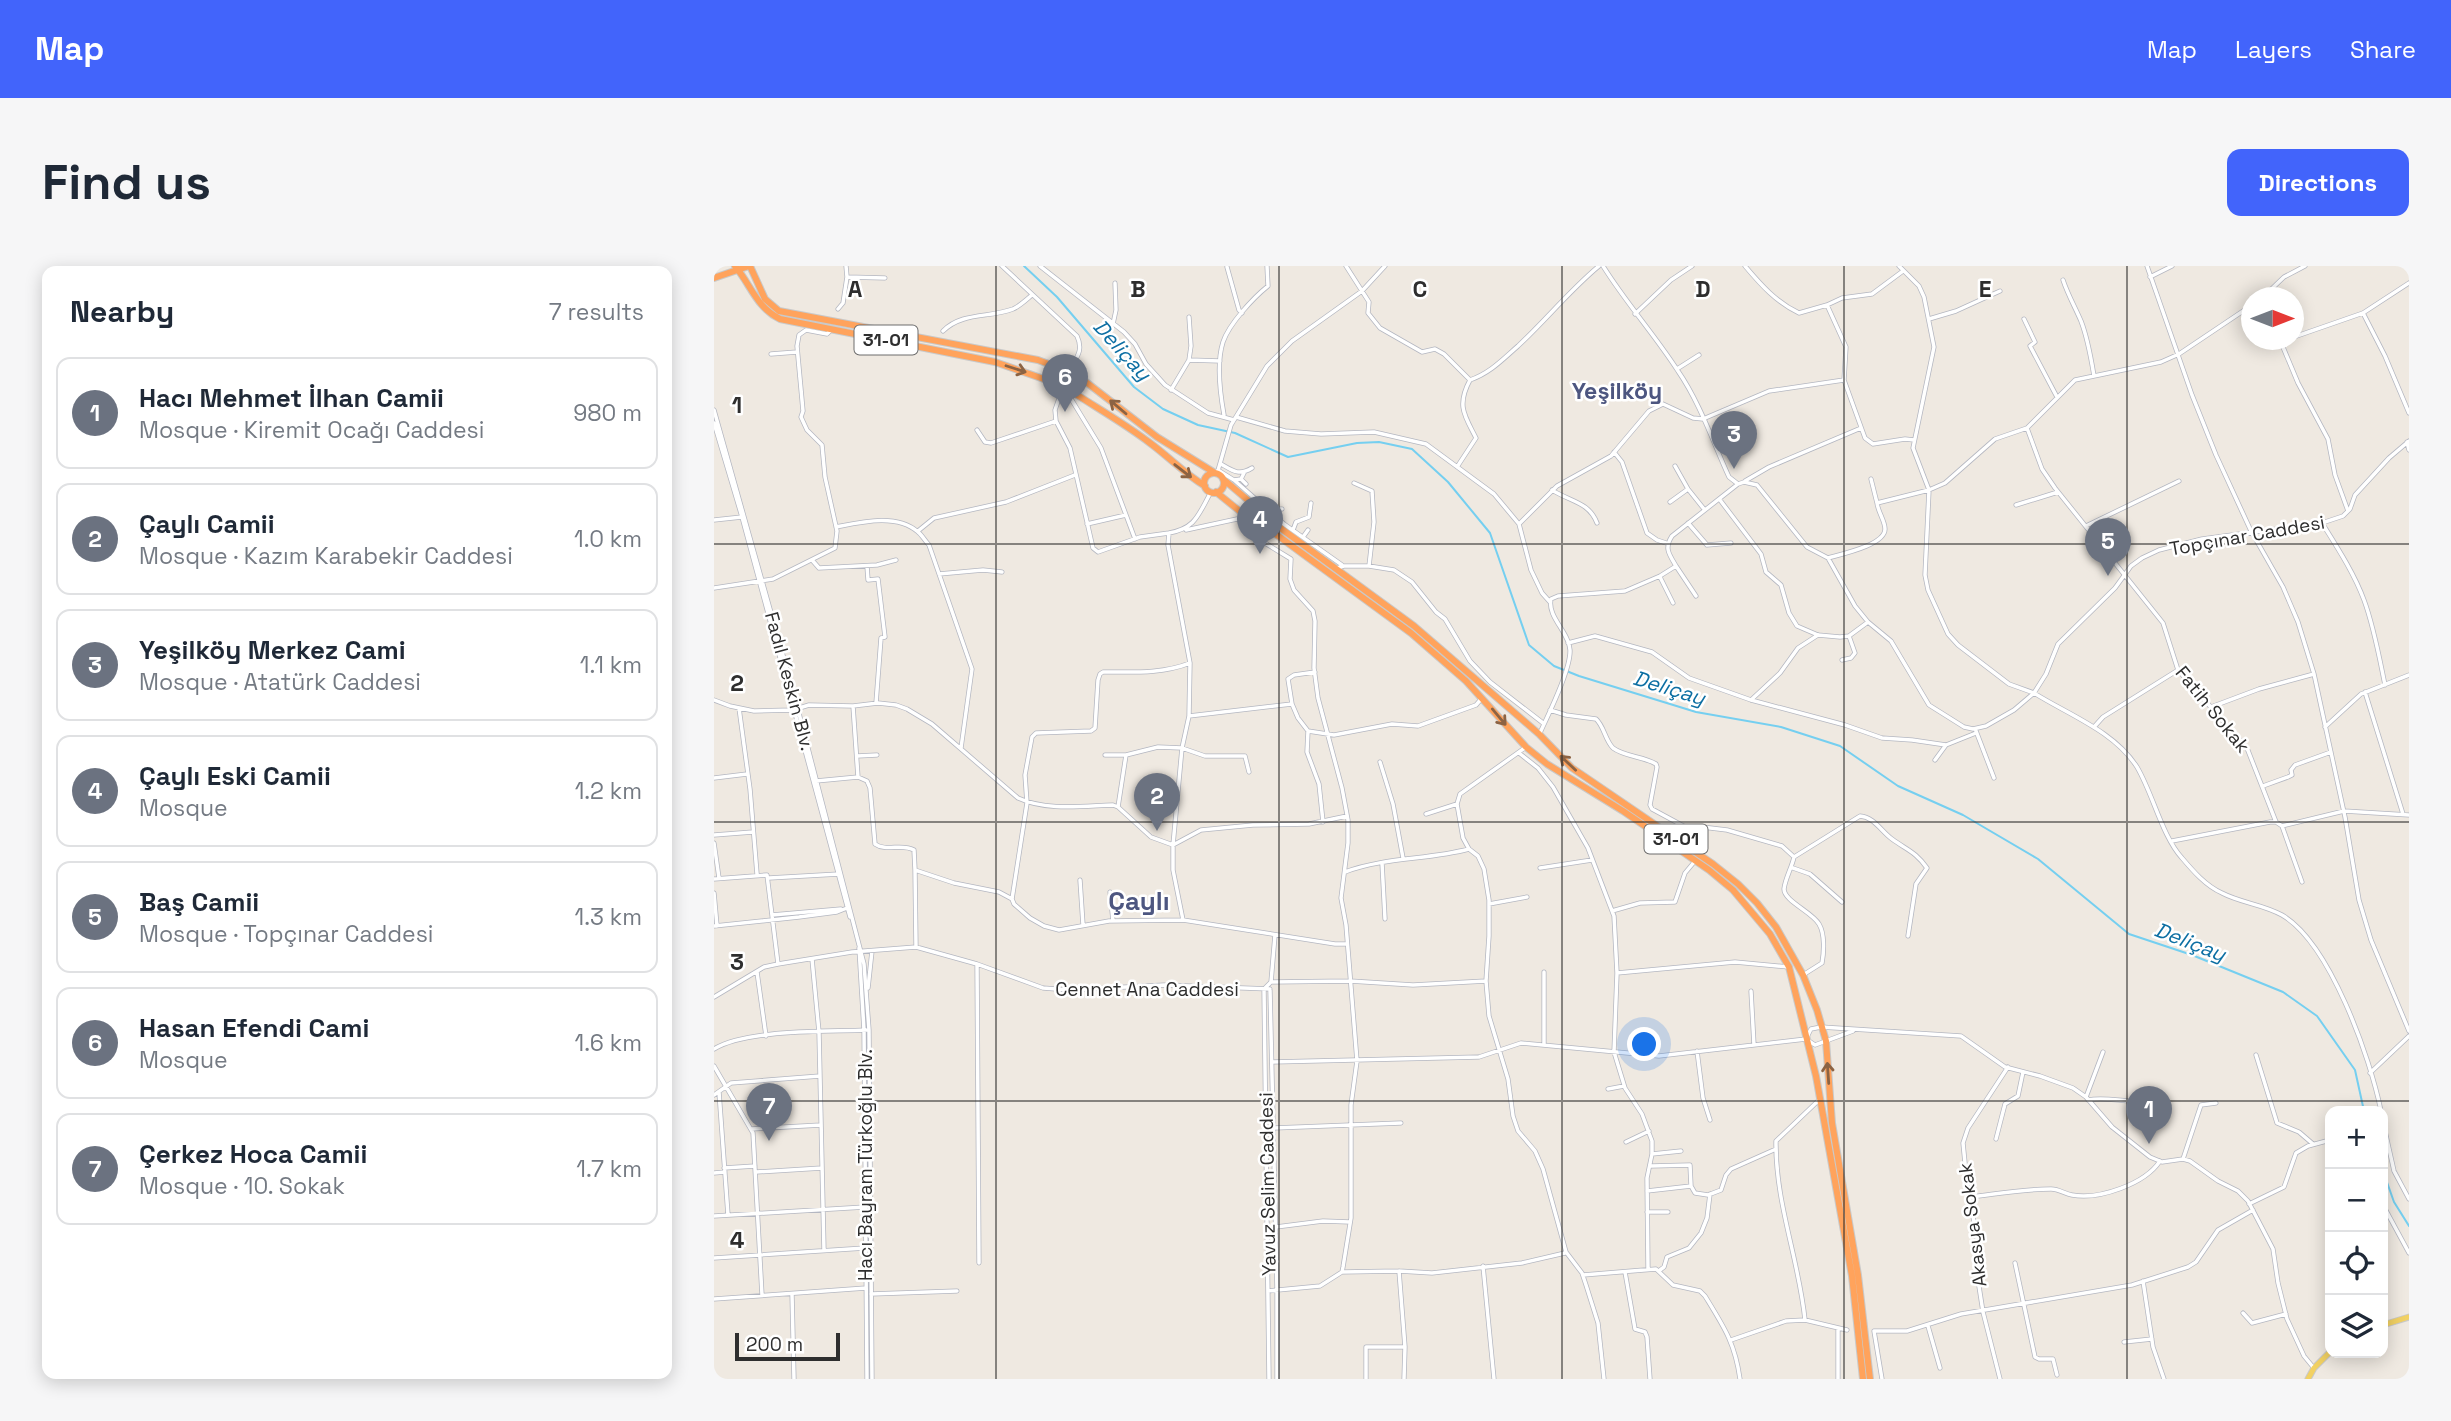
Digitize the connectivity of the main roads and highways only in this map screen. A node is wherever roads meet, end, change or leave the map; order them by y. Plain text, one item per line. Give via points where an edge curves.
1 (749, 266) edge
2 (736, 268) edge
3 (714, 278) edge
4 (1070, 372) junction
5 (1064, 388) junction
6 (1218, 474) junction
7 (1211, 490) junction
8 (1539, 734) junction
9 (1526, 747) junction
10 (2409, 1317) edge
11 (2388, 1323) edge
12 (2325, 1357) edge
13 (1864, 1359) junction
14 (1862, 1379) edge
15 (1871, 1379) edge
16 (2308, 1379) edge

1 - 2 highway
1 - 4 highway, 31-01 via 765,299 779,311 1038,360
2 - 3 highway
2 -> 5 highway, 31-01 via 759,304 780,319 995,362
4 - 5 highway via 1060,377
4 - 5 highway via 1077,382
6 -> 4 highway, 31-01 via 1157,437
5 -> 7 highway, 31-01 via 1124,424
6 - 7 highway via 1207,476
6 - 7 highway via 1223,487
6 - 8 highway, 31-01 via 1283,530 1340,567 1414,626
7 -> 9 highway, 31-01 via 1411,633 1482,698
8 - 9 highway
8 - 9 highway
13 -> 8 highway, 31-01 via 1858,1275 1832,1122 1826,1041 1803,975 1776,927 1721,871 1572,768
9 - 13 highway, 31-01 via 1733,890 1770,934 1789,967 1821,1099
10 - 11 main road
12 - 16 main road
13 - 14 highway, 31-01
13 - 15 highway, 31-01

